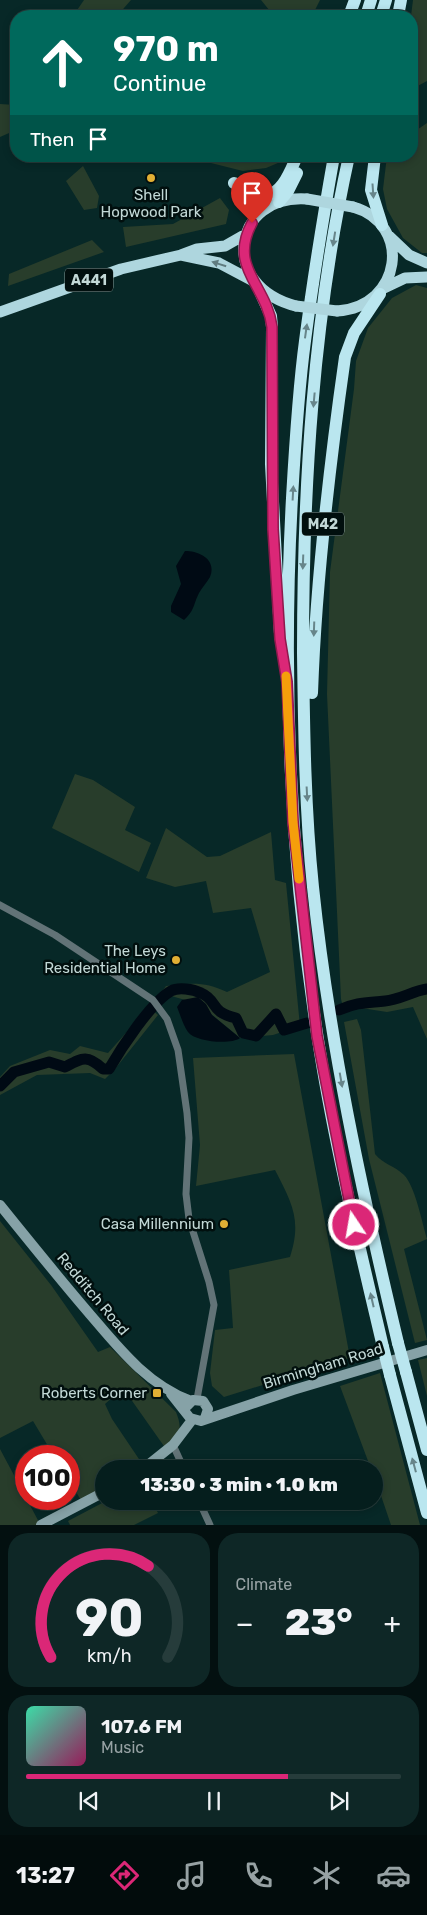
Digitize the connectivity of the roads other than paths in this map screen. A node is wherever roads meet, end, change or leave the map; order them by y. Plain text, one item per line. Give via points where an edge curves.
1 (294, 162) edge
2 (300, 162) edge
3 (333, 162) edge
4 (348, 162) edge
5 (374, 162) edge
6 (234, 183) dead end
7 (279, 202) junction
8 (384, 229) junction
9 (246, 234) junction
10 (181, 255) junction
11 (427, 263) edge
12 (427, 277) edge
13 (256, 284) junction
14 (382, 291) junction
15 (0, 312) edge
16 (287, 682) junction
17 (305, 765) junction
18 (0, 905) edge
19 (0, 1205) edge
20 (427, 1350) edge
21 (171, 1394) junction
22 (194, 1400) junction
23 (208, 1406) junction
24 (228, 1411) junction
25 (190, 1417) junction
26 (205, 1418) junction
27 (173, 1445) junction
28 (427, 1450) edge
29 (154, 1460) edge
30 (180, 1460) edge
31 (95, 1497) edge
32 (203, 1510) edge
33 (427, 1513) edge
34 (41, 1525) edge
35 (210, 1525) edge

1 - 6 highway via 288,176 272,193 265,195
2 - 7 highway via 296,178
16 -> 3 highway, M42 via 296,433 304,344
4 -> 17 highway, M42 via 327,286 306,482 303,573
5 -> 8 highway via 371,190
7 - 8 highway, bridge via 307,199 353,207 365,211
7 - 9 highway via 260,213
8 - 11 highway via 409,255
8 - 14 highway via 393,254 392,268
9 - 10 highway, A441 via 225,246 197,249
9 - 13 highway via 244,261
13 -> 10 highway, A441 via 219,263
10 - 15 highway, A441 via 121,269
12 - 14 highway via 405,278
13 - 14 highway, bridge via 272,296 296,306 337,311 361,306
13 - 16 highway, M42 via 271,316 272,327 273,529 280,639
14 -> 17 highway, M42 via 354,334 345,357 321,539
33 -> 16 highway, M42, bridge via 350,1208 317,1036 293,822
17 -> 28 highway, M42, bridge via 313,888 355,1159
18 - 22 street via 55,935 153,1000 172,1031 189,1126 186,1203 214,1305
19 - 21 main road, Redditch Road via 119,1348 143,1374
20 - 24 main road, Birmingham Road
21 - 22 main road, Redditch Road
21 - 25 main road, Redditch Road
22 - 23 main road via 203,1401
22 - 25 main road via 186,1409
23 - 24 main road
23 - 26 main road
24 - 26 main road, Birmingham Road
25 - 26 main road
25 - 27 main road
27 - 29 main road
27 - 30 street
31 - 34 main road
32 - 35 street

